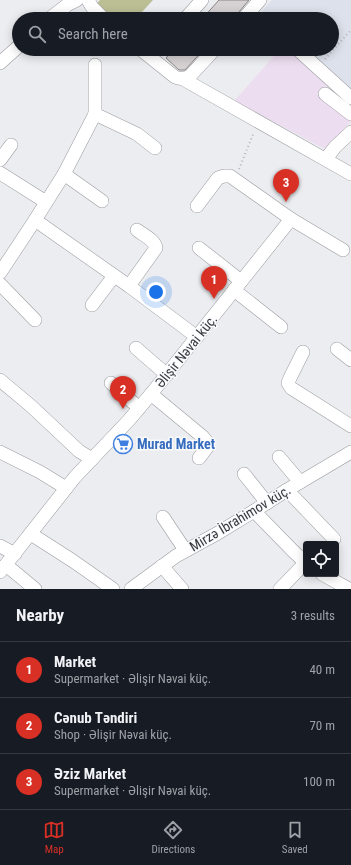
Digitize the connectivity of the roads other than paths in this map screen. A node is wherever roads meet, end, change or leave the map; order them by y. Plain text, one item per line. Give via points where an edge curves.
1 (77, 0) edge
2 (88, 0) edge
3 (202, 0) edge
4 (260, 0) edge
5 (58, 12) edge
6 (97, 12) edge
7 (191, 12) edge
8 (249, 12) edge
9 (12, 52) edge
10 (153, 56) edge
11 (209, 56) edge
12 (305, 56) edge
13 (0, 63) edge
14 (95, 65) dead end
15 (183, 79) junction
16 (325, 94) dead end
17 (351, 98) edge
18 (94, 114) junction
19 (351, 114) edge
20 (351, 132) edge
21 (11, 145) dead end
22 (155, 148) dead end
23 (326, 159) junction
24 (0, 160) edge
25 (0, 173) edge
26 (64, 174) junction
27 (351, 174) edge
28 (102, 201) dead end
29 (46, 202) junction
30 (197, 206) dead end
31 (290, 219) junction
32 (35, 220) junction
33 (137, 230) dead end
34 (199, 248) dead end
35 (343, 250) dead end
36 (0, 273) edge
37 (114, 276) junction
38 (0, 284) edge
39 (129, 286) junction
40 (238, 286) junction
41 (92, 305) dead end
42 (35, 320) dead end
43 (281, 327) dead end
44 (197, 337) junction
45 (136, 348) dead end
46 (337, 349) dead end
47 (302, 352) dead end
48 (351, 360) edge
49 (167, 375) junction
50 (0, 380) edge
51 (111, 383) dead end
52 (151, 394) junction
53 (139, 408) junction
54 (351, 426) edge
55 (0, 452) edge
56 (351, 452) edge
57 (279, 457) dead end
58 (199, 458) dead end
59 (92, 459) junction
60 (244, 474) dead end
61 (300, 482) junction
62 (66, 488) junction
63 (288, 490) junction
64 (267, 503) junction
65 (254, 511) junction
66 (163, 517) dead end
67 (31, 534) junction
68 (334, 539) dead end
69 (0, 546) edge
70 (185, 550) junction
71 (15, 554) junction
72 (303, 560) edge
73 (162, 566) junction
74 (303, 566) edge
75 (3, 569) edge
76 (327, 577) edge
77 (280, 588) edge
78 (36, 589) edge
79 (113, 589) edge
80 (131, 589) edge
81 (182, 589) edge
82 (349, 589) edge

1 - 5 street
2 - 6 street
3 - 7 street
4 - 8 street
9 - 13 street
10 - 15 street via 174,77
11 - 15 street via 190,76
12 - 17 street
14 - 18 street
15 - 23 street
16 - 19 street
18 - 22 street via 137,134
18 - 26 street
20 - 23 street
21 - 24 street
23 - 27 street
25 - 29 street
26 - 28 street
26 - 29 street
29 - 32 street
30 - 31 street via 218,178 230,176
31 - 35 street
31 - 40 street, Əlişir Nəvai küç.
32 - 36 street
32 - 37 street
33 - 39 street via 156,244 156,248
34 - 40 street
37 - 39 street
37 - 41 street
38 - 42 street
39 - 44 street
40 - 43 street
40 - 44 street, Əlişir Nəvai küç.
44 - 49 street, Əlişir Nəvai küç.
45 - 49 street
46 - 48 street
47 - 54 street via 288,383 291,388
49 - 52 street, Əlişir Nəvai küç.
50 - 59 street
51 - 53 street
52 - 53 street, Əlişir Nəvai küç.
52 - 58 street via 207,442 208,446
53 - 59 street, Əlişir Nəvai küç.
55 - 62 street
56 - 61 street, Mirzə İbrahimov küç.
57 - 61 street
59 - 62 street, Əlişir Nəvai küç.
60 - 64 street
61 - 63 street, Mirzə İbrahimov küç.
62 - 67 street, Əlişir Nəvai küç.
63 - 64 street, Mirzə İbrahimov küç.
63 - 68 street
64 - 65 street, Mirzə İbrahimov küç.
65 - 70 street, Mirzə İbrahimov küç.
65 - 72 street
66 - 70 street
67 - 71 street, Əlişir Nəvai küç.
67 - 79 street
69 - 71 street
70 - 73 street, Mirzə İbrahimov küç.
71 - 75 street, Əlişir Nəvai küç.
73 - 80 street, Mirzə İbrahimov küç.
73 - 81 street
74 - 77 street
75 - 78 street
76 - 82 street

